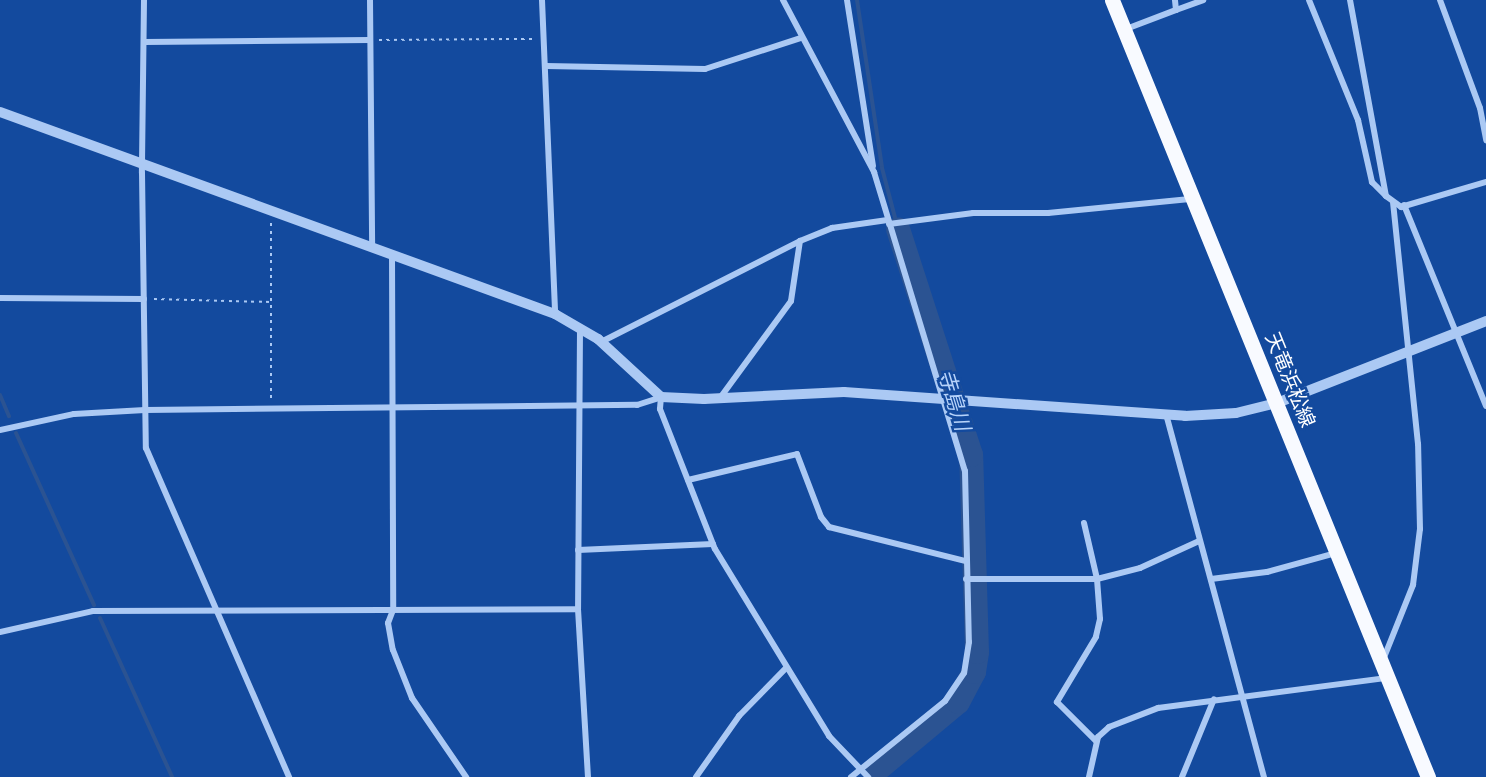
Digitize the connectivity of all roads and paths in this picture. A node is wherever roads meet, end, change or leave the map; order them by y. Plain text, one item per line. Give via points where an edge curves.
1 (144, 0) edge
2 (370, 0) edge
3 (542, 0) edge
4 (783, 0) edge
5 (847, 0) edge
6 (1112, 0) edge
7 (1175, 0) edge
8 (1203, 0) edge
9 (1309, 0) edge
10 (1350, 0) edge
11 (1440, 0) edge
12 (1176, 10) junction
13 (1125, 29) junction
14 (801, 38) junction
15 (544, 39) junction
16 (370, 40) junction
17 (144, 42) junction
18 (546, 66) junction
19 (0, 112) edge
20 (1486, 140) edge
21 (144, 164) junction
22 (874, 172) junction
23 (1486, 182) edge
24 (1386, 196) junction
25 (1194, 198) junction
26 (1393, 203) junction
27 (1404, 206) junction
28 (271, 208) junction
29 (892, 222) junction
30 (800, 241) junction
31 (372, 246) junction
32 (392, 254) junction
33 (0, 298) edge
34 (144, 299) junction
35 (271, 302) junction
36 (555, 314) junction
37 (1486, 321) edge
38 (580, 330) junction
39 (1456, 332) junction
40 (601, 342) junction
41 (1406, 352) junction
42 (661, 397) junction
43 (949, 397) junction
44 (720, 398) junction
45 (1277, 403) junction
46 (579, 406) junction
47 (1486, 406) edge
48 (272, 408) junction
49 (390, 408) junction
50 (145, 410) junction
51 (1166, 414) junction
52 (0, 430) edge
53 (688, 480) junction
54 (1084, 523) dead end
55 (1199, 542) junction
56 (713, 544) junction
57 (578, 550) junction
58 (1337, 553) junction
59 (965, 561) junction
60 (972, 579) junction
61 (1097, 579) junction
62 (1211, 579) junction
63 (393, 609) junction
64 (578, 609) junction
65 (216, 610) junction
66 (0, 632) edge
67 (786, 668) junction
68 (1384, 671) junction
69 (1243, 696) junction
70 (1214, 699) junction
71 (1096, 741) junction
72 (859, 770) junction
73 (289, 777) edge
74 (466, 777) edge
75 (588, 777) edge
76 (696, 777) edge
77 (851, 777) edge
78 (868, 777) edge
79 (1089, 777) edge
80 (1182, 777) edge
81 (1264, 777) edge
82 (1428, 777) edge

1 - 17 street
2 - 16 street
3 - 15 street
4 - 14 street
5 - 22 street
6 - 13 main road, 天竜浜松線
7 - 12 street
8 - 12 street
9 - 24 street via 1358,120 1372,182
10 - 24 street
11 - 20 street via 1480,108
12 - 13 street
13 - 25 main road, 天竜浜松線
14 - 18 street via 705,69
14 - 22 street
15 - 16 path
15 - 18 street
16 - 17 street
16 - 31 street
17 - 21 street
18 - 36 street
19 - 21 street
21 - 28 street
21 - 34 street
22 - 29 street
23 - 27 street
24 - 26 street
25 - 29 street via 1048,213 973,213
25 - 45 main road, 天竜浜松線
26 - 27 street
26 - 41 street
27 - 39 street
28 - 31 street
28 - 35 path
29 - 30 street via 832,228
29 - 43 street
30 - 40 street
30 - 44 street via 790,302
31 - 32 street
32 - 36 street
32 - 49 street
33 - 34 street
34 - 35 path
34 - 50 street
35 - 48 path
36 - 38 street
37 - 39 street
38 - 40 street
38 - 46 street
39 - 41 street
39 - 47 street
40 - 42 street
41 - 45 street
41 - 68 street via 1418,444 1420,530 1413,585
42 - 44 street
42 - 46 street via 637,405
42 - 53 street via 660,409
43 - 44 street via 836,392
43 - 51 street
43 - 59 street via 965,471
45 - 51 street via 1236,413
45 - 58 main road, 天竜浜松線
46 - 49 street
46 - 57 street
48 - 49 street
48 - 50 street
49 - 63 street
50 - 52 street via 74,414
50 - 65 street via 150,463
51 - 55 street
53 - 56 street
53 - 59 street via 796,454 821,517 829,527
54 - 61 street
55 - 61 street via 1140,568
55 - 62 street
56 - 57 street
56 - 67 street
57 - 64 street
58 - 62 street via 1267,572
58 - 68 main road, 天竜浜松線
59 - 60 street
60 - 61 street
60 - 72 street via 969,653 960,681 928,717
61 - 71 street via 1100,619 1096,637 1057,702
62 - 69 street
63 - 64 street
63 - 65 street
63 - 74 street via 387,623 412,698
64 - 75 street
65 - 66 street via 93,611
65 - 73 street
67 - 72 street via 829,736
67 - 76 street via 739,716
68 - 69 street
68 - 82 main road, 天竜浜松線
69 - 70 street
69 - 81 street
70 - 71 street via 1158,708 1109,727
70 - 80 street
71 - 79 street
72 - 77 street
72 - 78 street

